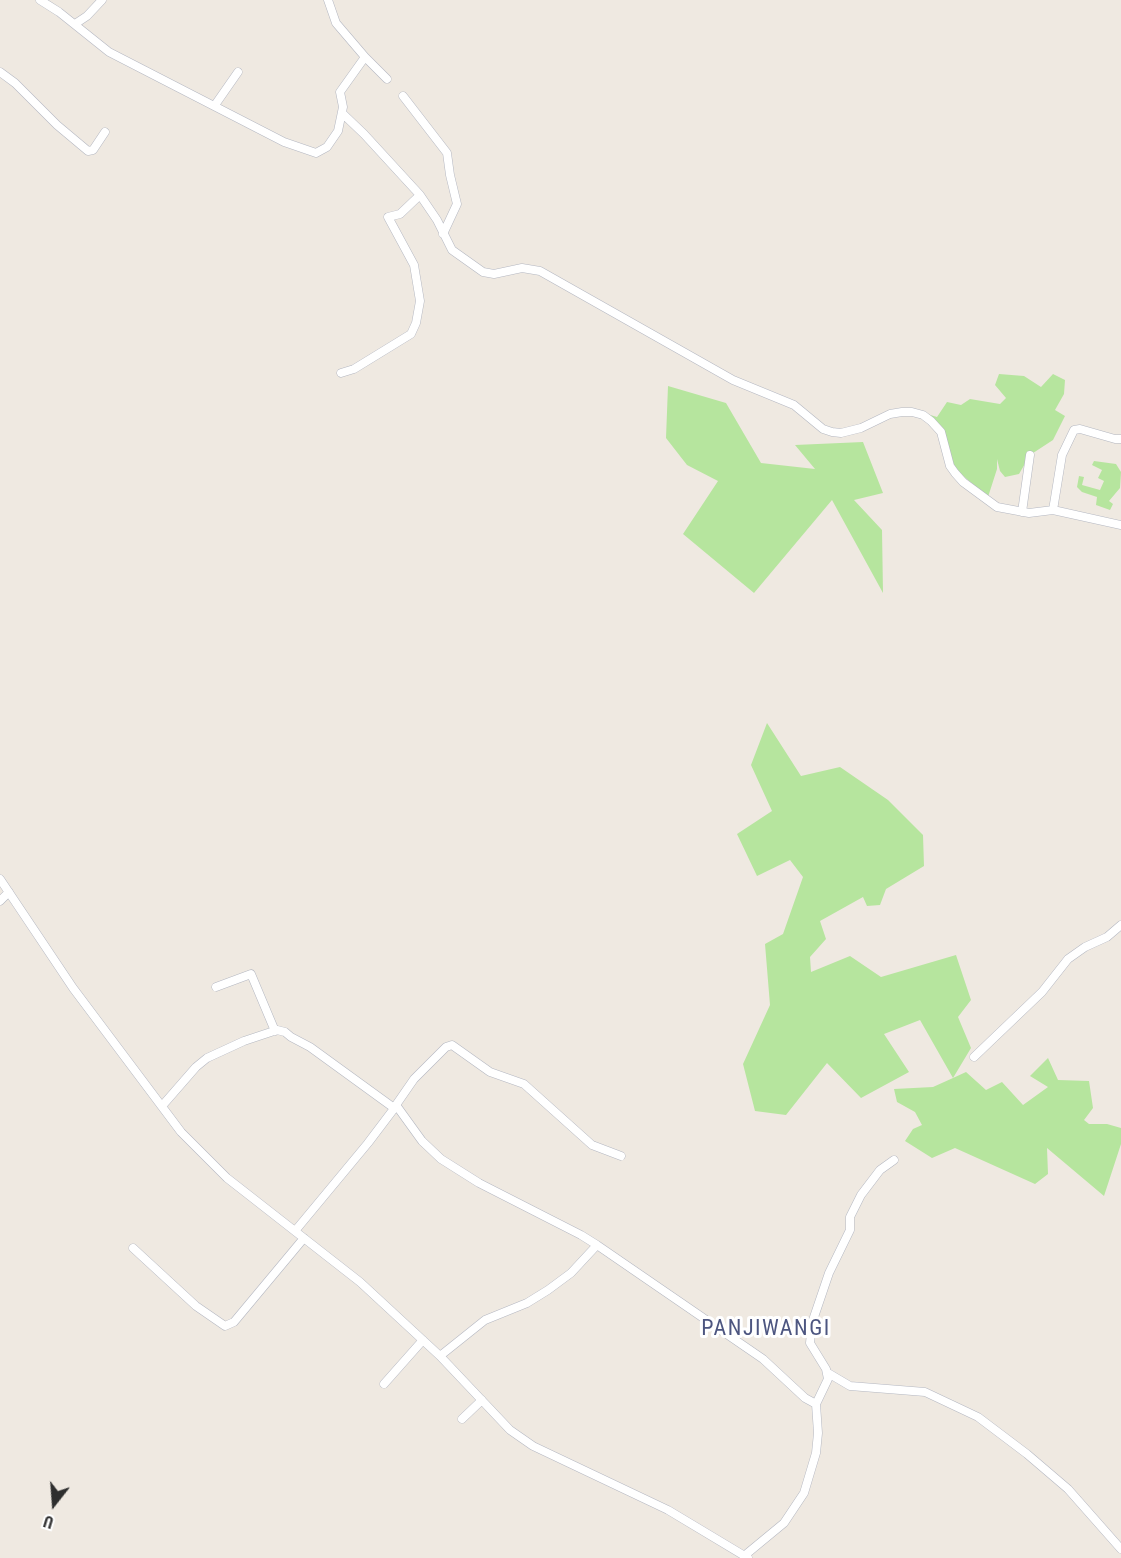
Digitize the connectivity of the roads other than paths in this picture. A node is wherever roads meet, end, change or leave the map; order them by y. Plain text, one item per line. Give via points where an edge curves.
1 (40, 0) edge
2 (102, 0) edge
3 (328, 0) edge
4 (75, 24) junction
5 (365, 57) junction
6 (0, 72) edge
7 (238, 72) dead end
8 (387, 78) dead end
9 (403, 96) dead end
10 (215, 105) junction
11 (343, 114) junction
12 (105, 132) dead end
13 (420, 195) junction
14 (443, 234) junction
15 (341, 373) dead end
16 (1121, 439) edge
17 (1030, 455) dead end
18 (1053, 510) junction
19 (1022, 512) junction
20 (1121, 525) edge
21 (0, 879) edge
22 (9, 892) junction
23 (0, 901) edge
24 (1121, 925) edge
25 (216, 987) dead end
26 (275, 1031) junction
27 (974, 1057) dead end
28 (162, 1106) junction
29 (395, 1106) junction
30 (621, 1156) dead end
31 (894, 1160) dead end
32 (295, 1231) junction
33 (304, 1238) junction
34 (597, 1245) junction
35 (133, 1248) dead end
36 (423, 1340) junction
37 (440, 1356) junction
38 (828, 1373) junction
39 (384, 1384) dead end
40 (482, 1400) junction
41 (816, 1404) junction
42 (462, 1419) dead end
43 (1121, 1549) edge
44 (746, 1557) edge

1 - 4 street
2 - 4 street
3 - 5 street via 336,23
4 - 10 street via 109,52
5 - 8 street
5 - 11 street via 340,92
6 - 12 street via 88,151 93,150
7 - 10 street
9 - 14 street via 447,153 457,204
10 - 11 street via 284,142 316,153 336,135
11 - 13 street
13 - 14 street
13 - 15 street via 400,214 388,217 414,265 420,301 416,323 411,334
14 - 19 street via 452,250 483,272 522,268 540,271 733,380 794,405 823,429 849,432 890,414 923,415 941,432 950,466 963,482 996,507
16 - 18 street via 1074,430 1062,455
17 - 19 street
18 - 19 street
18 - 20 street
21 - 22 street
22 - 23 street
22 - 28 street via 73,988
24 - 27 street via 1068,959 1042,992
25 - 26 street via 252,974
26 - 28 street via 207,1058
26 - 29 street via 285,1032 310,1047
28 - 32 street via 183,1134 227,1178
29 - 30 street via 414,1079 452,1045 490,1072 524,1084 592,1145
29 - 32 street
29 - 34 street via 441,1159
31 - 38 street via 880,1170 861,1194 812,1323 810,1343
32 - 33 street
33 - 35 street via 234,1322 225,1326 196,1306
33 - 36 street via 360,1282
34 - 37 street via 571,1273 548,1290 485,1320
34 - 41 street via 763,1359
36 - 37 street
36 - 39 street
37 - 40 street
38 - 41 street
38 - 43 street via 850,1386 926,1392 978,1417 1068,1490
40 - 42 street
40 - 44 street via 510,1430 530,1444 668,1510
41 - 44 street via 816,1453 804,1493 784,1523

